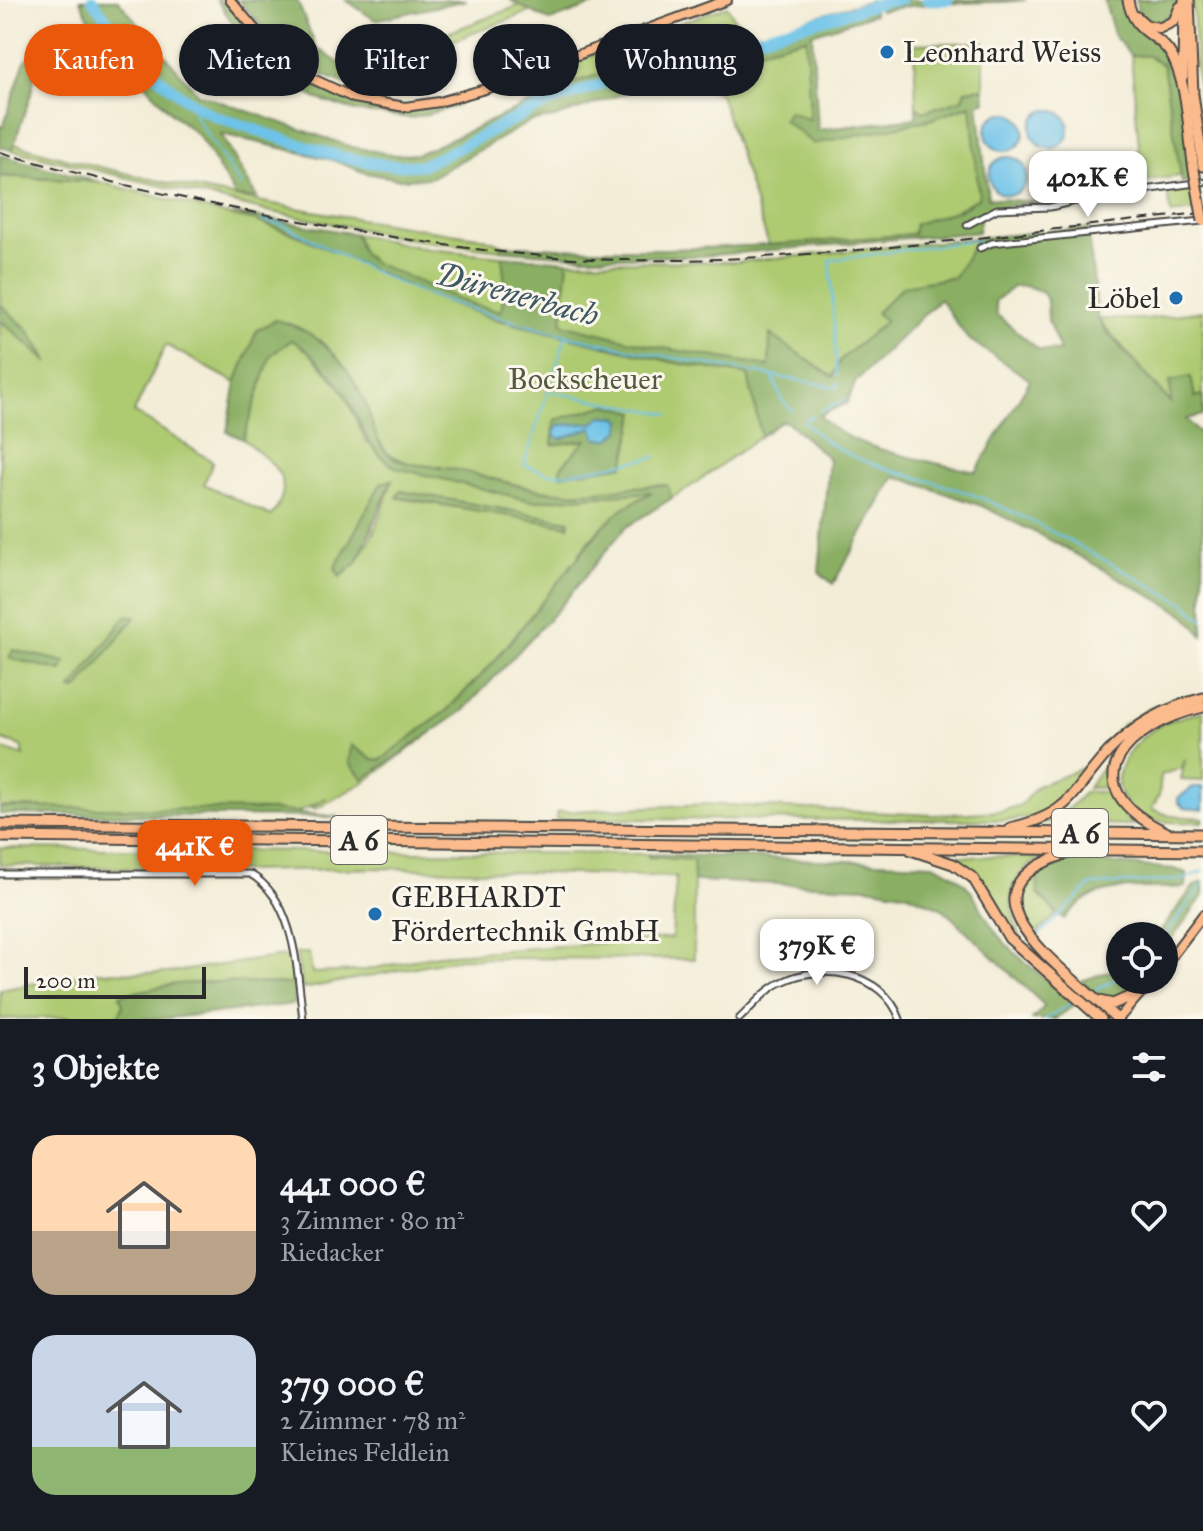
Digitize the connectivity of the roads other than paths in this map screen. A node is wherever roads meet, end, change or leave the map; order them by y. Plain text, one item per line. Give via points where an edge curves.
1 (230, 0) edge
2 (727, 0) edge
3 (1185, 0) edge
4 (1128, 2) edge
5 (1183, 92) junction
6 (1198, 168) edge
7 (1203, 182) edge
8 (1203, 221) edge
9 (967, 225) dead end
10 (980, 248) dead end
11 (1203, 698) edge
12 (1203, 707) edge
13 (0, 824) edge
14 (991, 832) junction
15 (1169, 833) junction
16 (1203, 834) edge
17 (0, 837) edge
18 (900, 846) junction
19 (1083, 849) junction
20 (1203, 851) edge
21 (0, 874) edge
22 (1203, 915) edge
23 (1178, 948) edge
24 (1136, 994) edge
25 (1140, 994) edge
26 (1099, 1001) junction
27 (303, 1019) edge
28 (739, 1019) edge
29 (900, 1019) edge
30 (1101, 1019) edge
31 (1118, 1019) edge

1 - 2 main road via 302,74 354,98 405,107 485,89
3 - 4 highway via 1174,21 1160,28 1140,21
3 - 5 highway
3 - 6 highway
4 - 5 highway via 1136,25 1172,57
5 - 6 highway
6 - 8 highway, bridge
7 - 9 street via 1050,207 997,209
8 - 10 street
11 - 14 highway via 1140,725 1107,754 1065,806 1042,819
12 - 15 highway via 1170,717 1134,738 1119,757 1115,789 1131,814
13 - 14 highway, A 6
14 - 15 highway, A 6
15 - 16 highway, A 6
17 - 18 highway, A 6
18 - 19 highway, A 6
18 - 30 highway via 962,869 979,885 1004,931
19 - 20 highway, A 6
19 - 26 highway via 1046,860 1023,877 1014,908 1030,941
21 - 27 street via 250,874 270,889 285,919
22 - 23 main road
24 - 26 highway via 1113,1004
25 - 31 main road
26 - 31 highway
28 - 29 street via 779,983 823,971 855,976 872,986

